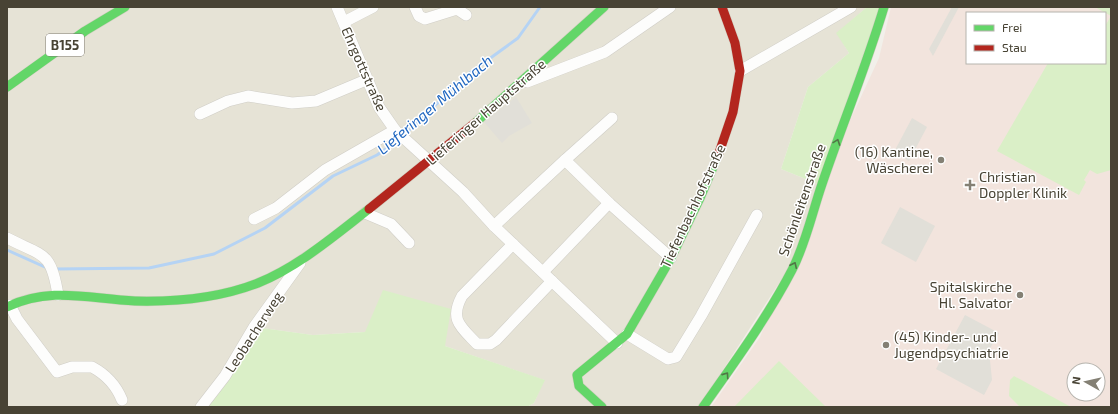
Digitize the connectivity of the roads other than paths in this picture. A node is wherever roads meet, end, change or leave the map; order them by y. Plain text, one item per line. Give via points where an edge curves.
1 (125, 7) edge
2 (337, 7) edge
3 (373, 7) edge
4 (604, 7) edge
5 (670, 7) edge
6 (722, 7) edge
7 (851, 7) edge
8 (884, 7) edge
9 (416, 10) edge
10 (466, 15) dead end
11 (345, 24) junction
12 (740, 71) junction
13 (366, 80) junction
14 (519, 85) junction
15 (7, 87) edge
16 (200, 114) dead end
17 (612, 118) dead end
18 (400, 134) junction
19 (565, 160) junction
20 (430, 162) junction
21 (609, 203) junction
22 (365, 213) junction
23 (757, 215) dead end
24 (254, 219) dead end
25 (494, 226) junction
26 (7, 238) edge
27 (409, 243) dead end
28 (513, 244) junction
29 (306, 256) junction
30 (671, 258) junction
31 (543, 272) junction
32 (552, 281) junction
33 (58, 295) junction
34 (9, 306) edge
35 (627, 334) junction
36 (617, 343) junction
37 (122, 400) dead end
38 (201, 407) edge
39 (602, 407) edge
40 (703, 407) edge

1 - 15 street, B155 via 85,31
2 - 11 street, Ehrgottstraße
3 - 11 street
4 - 14 street, Lieferinger Hauptstraße
5 - 14 street via 605,52
6 - 12 street, Tiefenbachhofstraße via 735,43
7 - 12 street
40 -> 8 street, Schönleitenstraße via 755,334 792,270 801,250 824,176 869,58
9 - 10 street via 424,19 457,9
11 - 13 street, Ehrgottstraße
12 - 30 street, Tiefenbachhofstraße via 734,112 726,136
13 - 16 street via 316,101 292,103 248,96 228,101
13 - 18 street, Ehrgottstraße via 379,107
14 - 20 street, Lieferinger Hauptstraße
17 - 19 street
18 - 20 street, Ehrgottstraße
18 - 24 street via 325,170 276,208
19 - 21 street
19 - 25 street
20 - 22 street, Lieferinger Hauptstraße
20 - 25 street, Ehrgottstraße via 463,192
21 - 30 street
21 - 31 street
22 - 27 street via 391,224
22 - 29 street, Lieferinger Hauptstraße
23 - 35 street via 676,357 668,359
25 - 28 street, Ehrgottstraße
26 - 33 street via 46,258 53,269
28 - 31 street, Ehrgottstraße
28 - 32 street via 462,296 458,304 455,315 460,326 477,344 490,344 496,340
29 - 33 street, Lieferinger Hauptstraße via 244,288 214,294 156,301
29 - 38 street, Leobacherweg via 254,327 225,376
30 - 35 street, Tiefenbachhofstraße
31 - 32 street, Ehrgottstraße
32 - 36 street, Ehrgottstraße
33 - 34 street, Lieferinger Hauptstraße via 31,298
34 - 37 street, Lieferinger Hauptstraße via 57,372 72,367 92,367 110,382
35 - 36 street, Tiefenbachhofstraße
36 - 39 street, Tiefenbachhofstraße via 577,375 579,386

